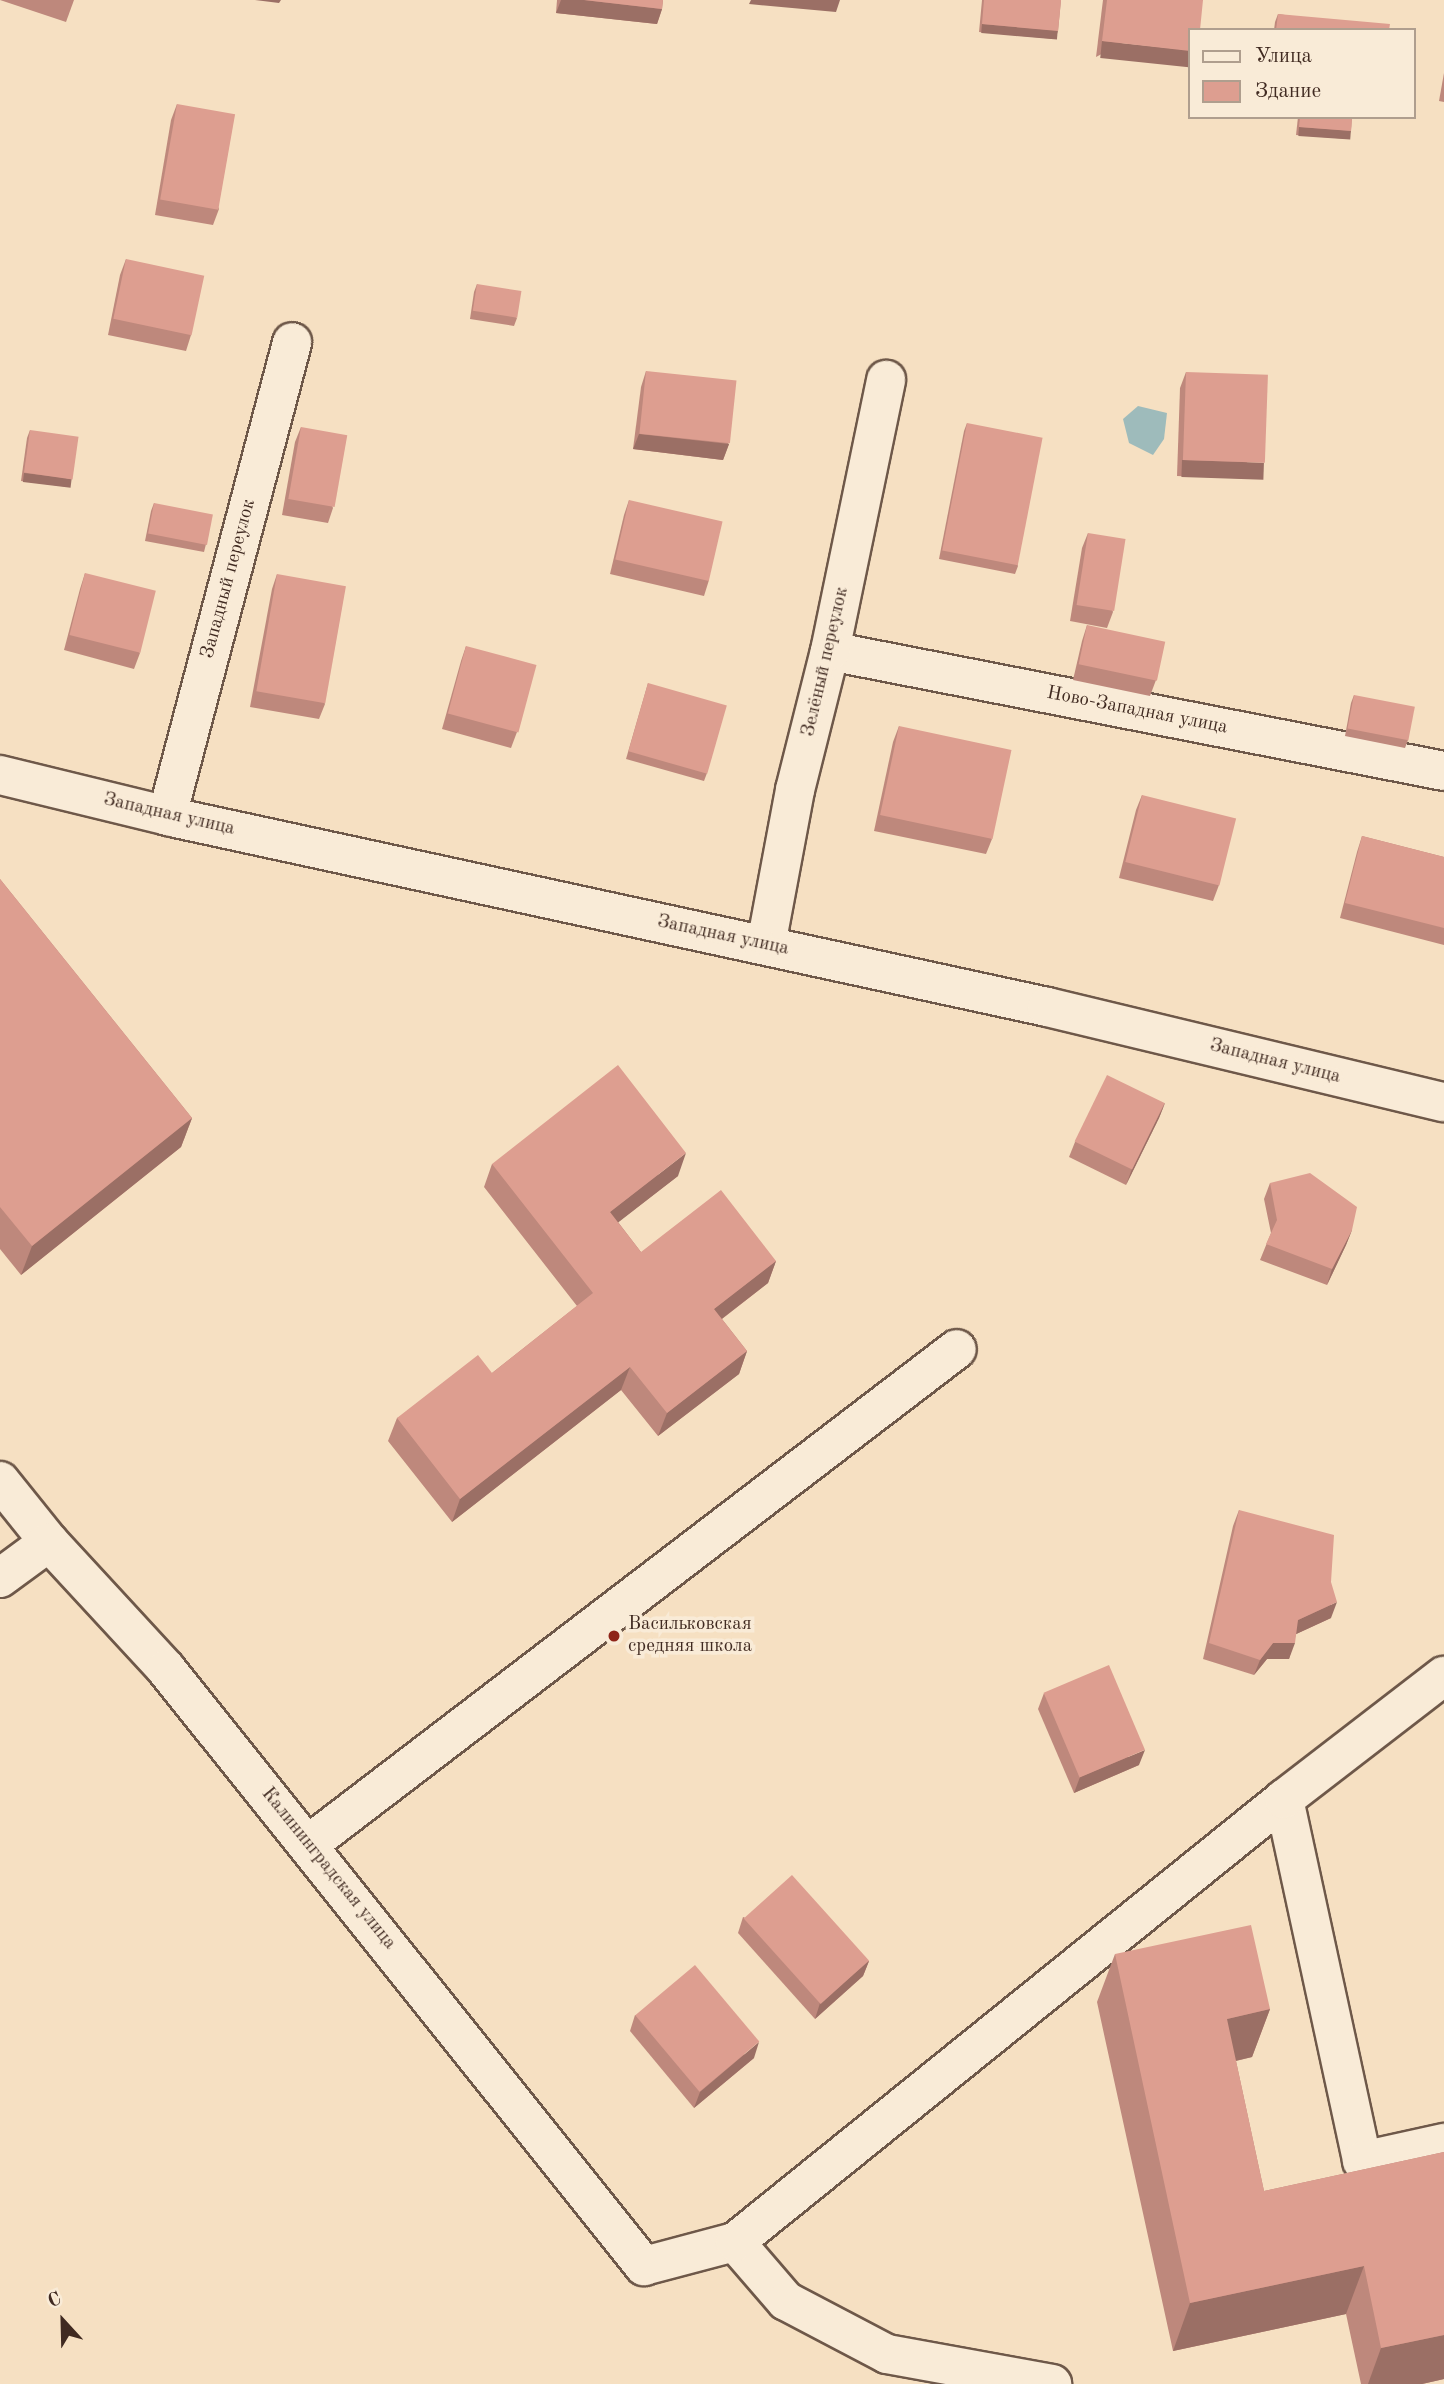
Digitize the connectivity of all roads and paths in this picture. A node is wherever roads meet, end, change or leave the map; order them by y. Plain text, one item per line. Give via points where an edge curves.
1 (292, 342) dead end
2 (886, 380) dead end
3 (830, 650) junction
4 (1444, 771) edge
5 (0, 775) edge
6 (167, 816) junction
7 (766, 946) junction
8 (1444, 1102) edge
9 (957, 1349) dead end
10 (0, 1481) edge
11 (50, 1542) junction
12 (0, 1578) edge
13 (1444, 1676) edge
14 (1284, 1799) junction
15 (309, 1844) junction
16 (1444, 2143) edge
17 (735, 2242) junction
18 (1052, 2384) edge

1 - 6 street, Западный переулок
2 - 3 street, Зелёный переулок
3 - 4 street, Ново-Западная улица
3 - 7 street, Зелёный переулок via 795,790
5 - 6 street, Западная улица
6 - 7 street, Западная улица
7 - 8 street, Западная улица via 1047,1007
9 - 15 street
10 - 11 street, Калининградская улица
11 - 12 street
11 - 15 street, Калининградская улица via 166,1669
13 - 14 street
14 - 16 street via 1362,2161
14 - 17 street
15 - 17 street, Калининградская улица via 644,2266
17 - 18 street via 786,2301 887,2354

